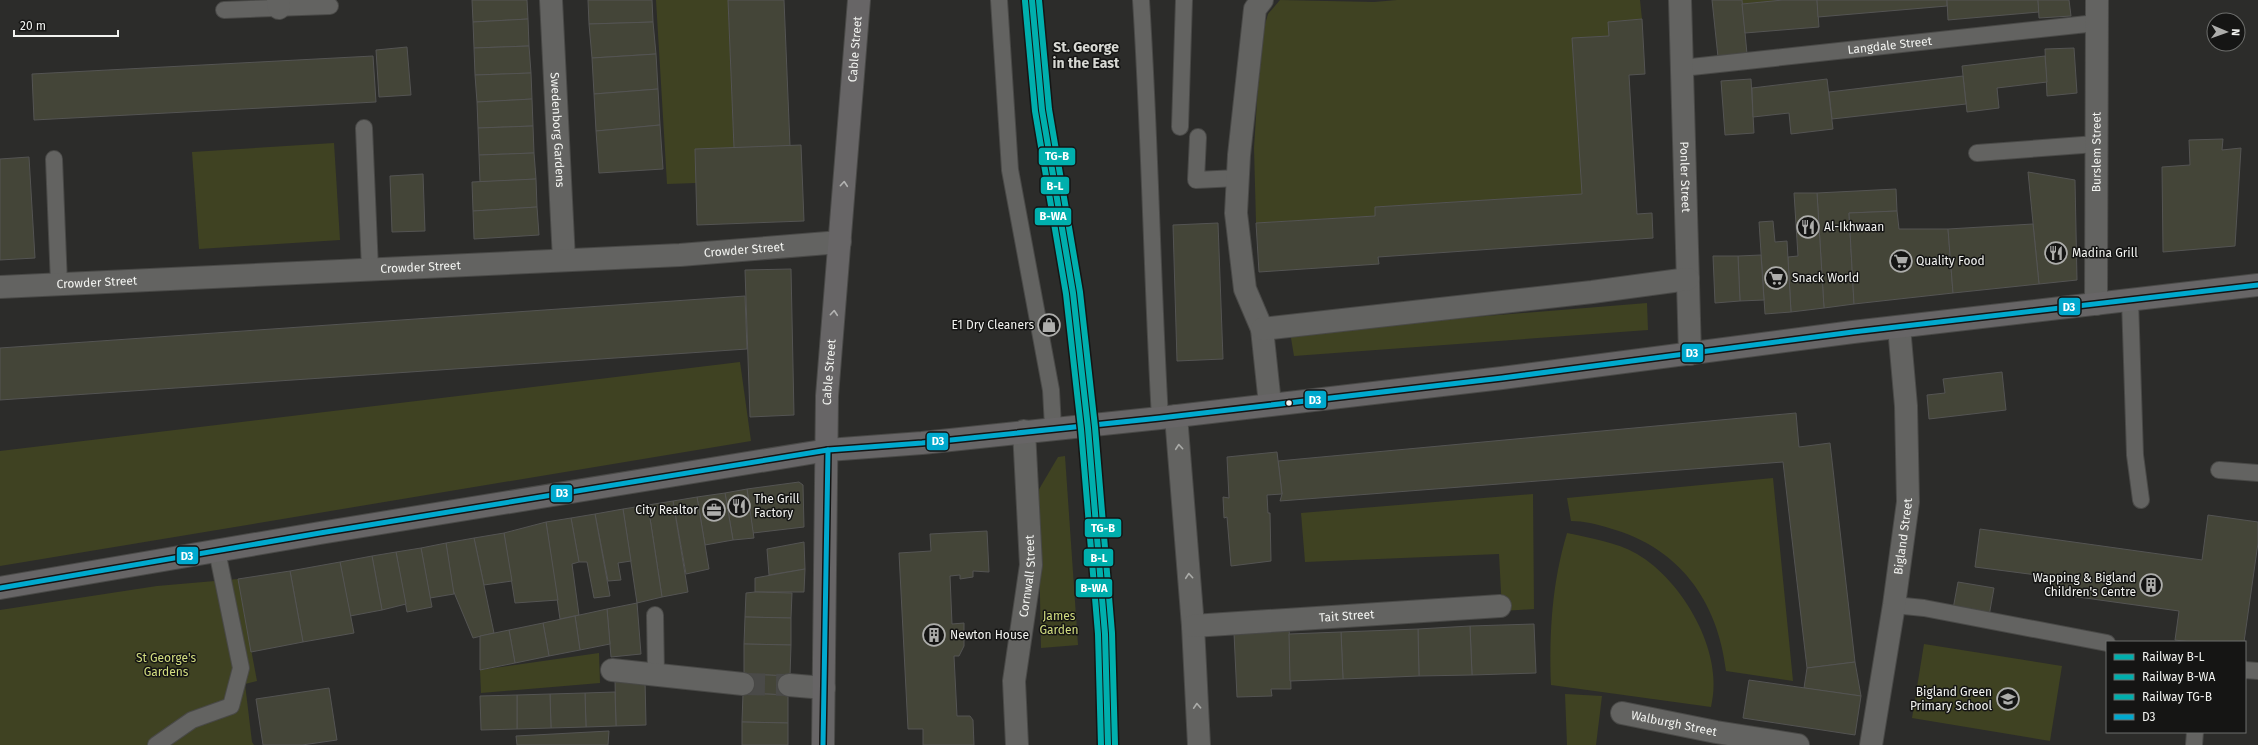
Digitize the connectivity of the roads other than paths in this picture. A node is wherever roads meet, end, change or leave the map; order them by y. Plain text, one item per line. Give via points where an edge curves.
1 (552, 0) edge
2 (859, 0) edge
3 (998, 0) edge
4 (1141, 0) edge
5 (1184, 0) edge
6 (1262, 0) edge
7 (1680, 0) edge
8 (2097, 0) edge
9 (278, 4) edge
10 (330, 6) dead end
11 (224, 10) dead end
12 (2096, 23) junction
13 (1682, 68) junction
14 (1180, 127) dead end
15 (364, 128) dead end
16 (1198, 137) dead end
17 (2096, 144) junction
18 (1978, 153) dead end
19 (54, 159) dead end
20 (1238, 178) junction
21 (840, 242) junction
22 (564, 260) junction
23 (370, 269) junction
24 (1688, 279) junction
25 (59, 284) junction
26 (2258, 286) edge
27 (0, 287) edge
28 (2130, 300) junction
29 (2096, 304) junction
30 (1899, 327) junction
31 (1262, 330) junction
32 (1690, 354) junction
33 (1270, 404) junction
34 (1168, 417) junction
35 (1053, 427) junction
36 (1024, 431) junction
37 (828, 450) junction
38 (2218, 470) dead end
39 (2258, 473) edge
40 (2141, 500) dead end
41 (217, 551) junction
42 (0, 588) edge
43 (1894, 605) junction
44 (1500, 606) dead end
45 (655, 615) dead end
46 (1193, 626) junction
47 (2106, 643) edge
48 (612, 670) dead end
49 (2246, 670) edge
50 (2258, 671) edge
51 (656, 674) junction
52 (743, 684) tunnel mouth
53 (789, 685) tunnel mouth
54 (824, 688) junction
55 (1622, 713) dead end
56 (2195, 733) edge
57 (156, 745) edge
58 (823, 745) edge
59 (1016, 745) edge
60 (1199, 745) edge
61 (1798, 745) edge
62 (1871, 745) edge
63 (2194, 745) edge

1 - 22 street, Swedenborg Gardens
21 -> 2 main road, Cable Street
3 - 35 lane via 1010,170 1051,390
4 - 34 lane via 1153,283
5 - 14 lane
6 - 20 street via 1255,9
7 - 13 street, Ponler Street
8 - 12 street, Burslem Street
9 - 10 lane
9 - 11 lane
12 - 13 lane, Langdale Street
12 - 17 street, Burslem Street
13 - 24 street, Ponler Street
15 - 23 lane
16 - 20 lane via 1196,180
17 - 18 lane
17 - 29 street, Burslem Street
19 - 25 lane
20 - 31 street via 1236,213 1245,289
21 - 22 street, Crowder Street via 680,255
37 -> 21 main road, Cable Street via 827,396
22 - 23 street, Crowder Street
23 - 25 street, Crowder Street
24 - 31 street
24 - 32 street, Ponler Street
25 - 27 street, Crowder Street
26 - 28 main road
28 - 29 main road
28 - 40 lane via 2135,455
29 - 30 main road
30 - 32 main road
30 - 43 street, Bigland Street via 1906,406 1908,502
31 - 33 street
32 - 33 main road
33 - 34 main road
34 - 35 main road
46 -> 34 street
35 - 36 main road
36 - 37 main road via 922,443
36 - 59 street, Cornwall Street via 1031,565 1014,681
37 - 41 main road
37 - 54 main road, Cable Street
38 - 39 lane
41 - 42 main road
41 - 57 lane via 241,668 231,706 192,720
43 - 47 lane via 1924,608
43 - 62 street, Bigland Street
44 - 46 street, Tait Street
45 - 51 lane
60 -> 46 street
48 - 51 street
49 - 50 lane
51 - 52 street
53 - 54 street
54 - 58 main road, Cable Street
55 - 61 street, Walburgh Street
56 - 63 lane

